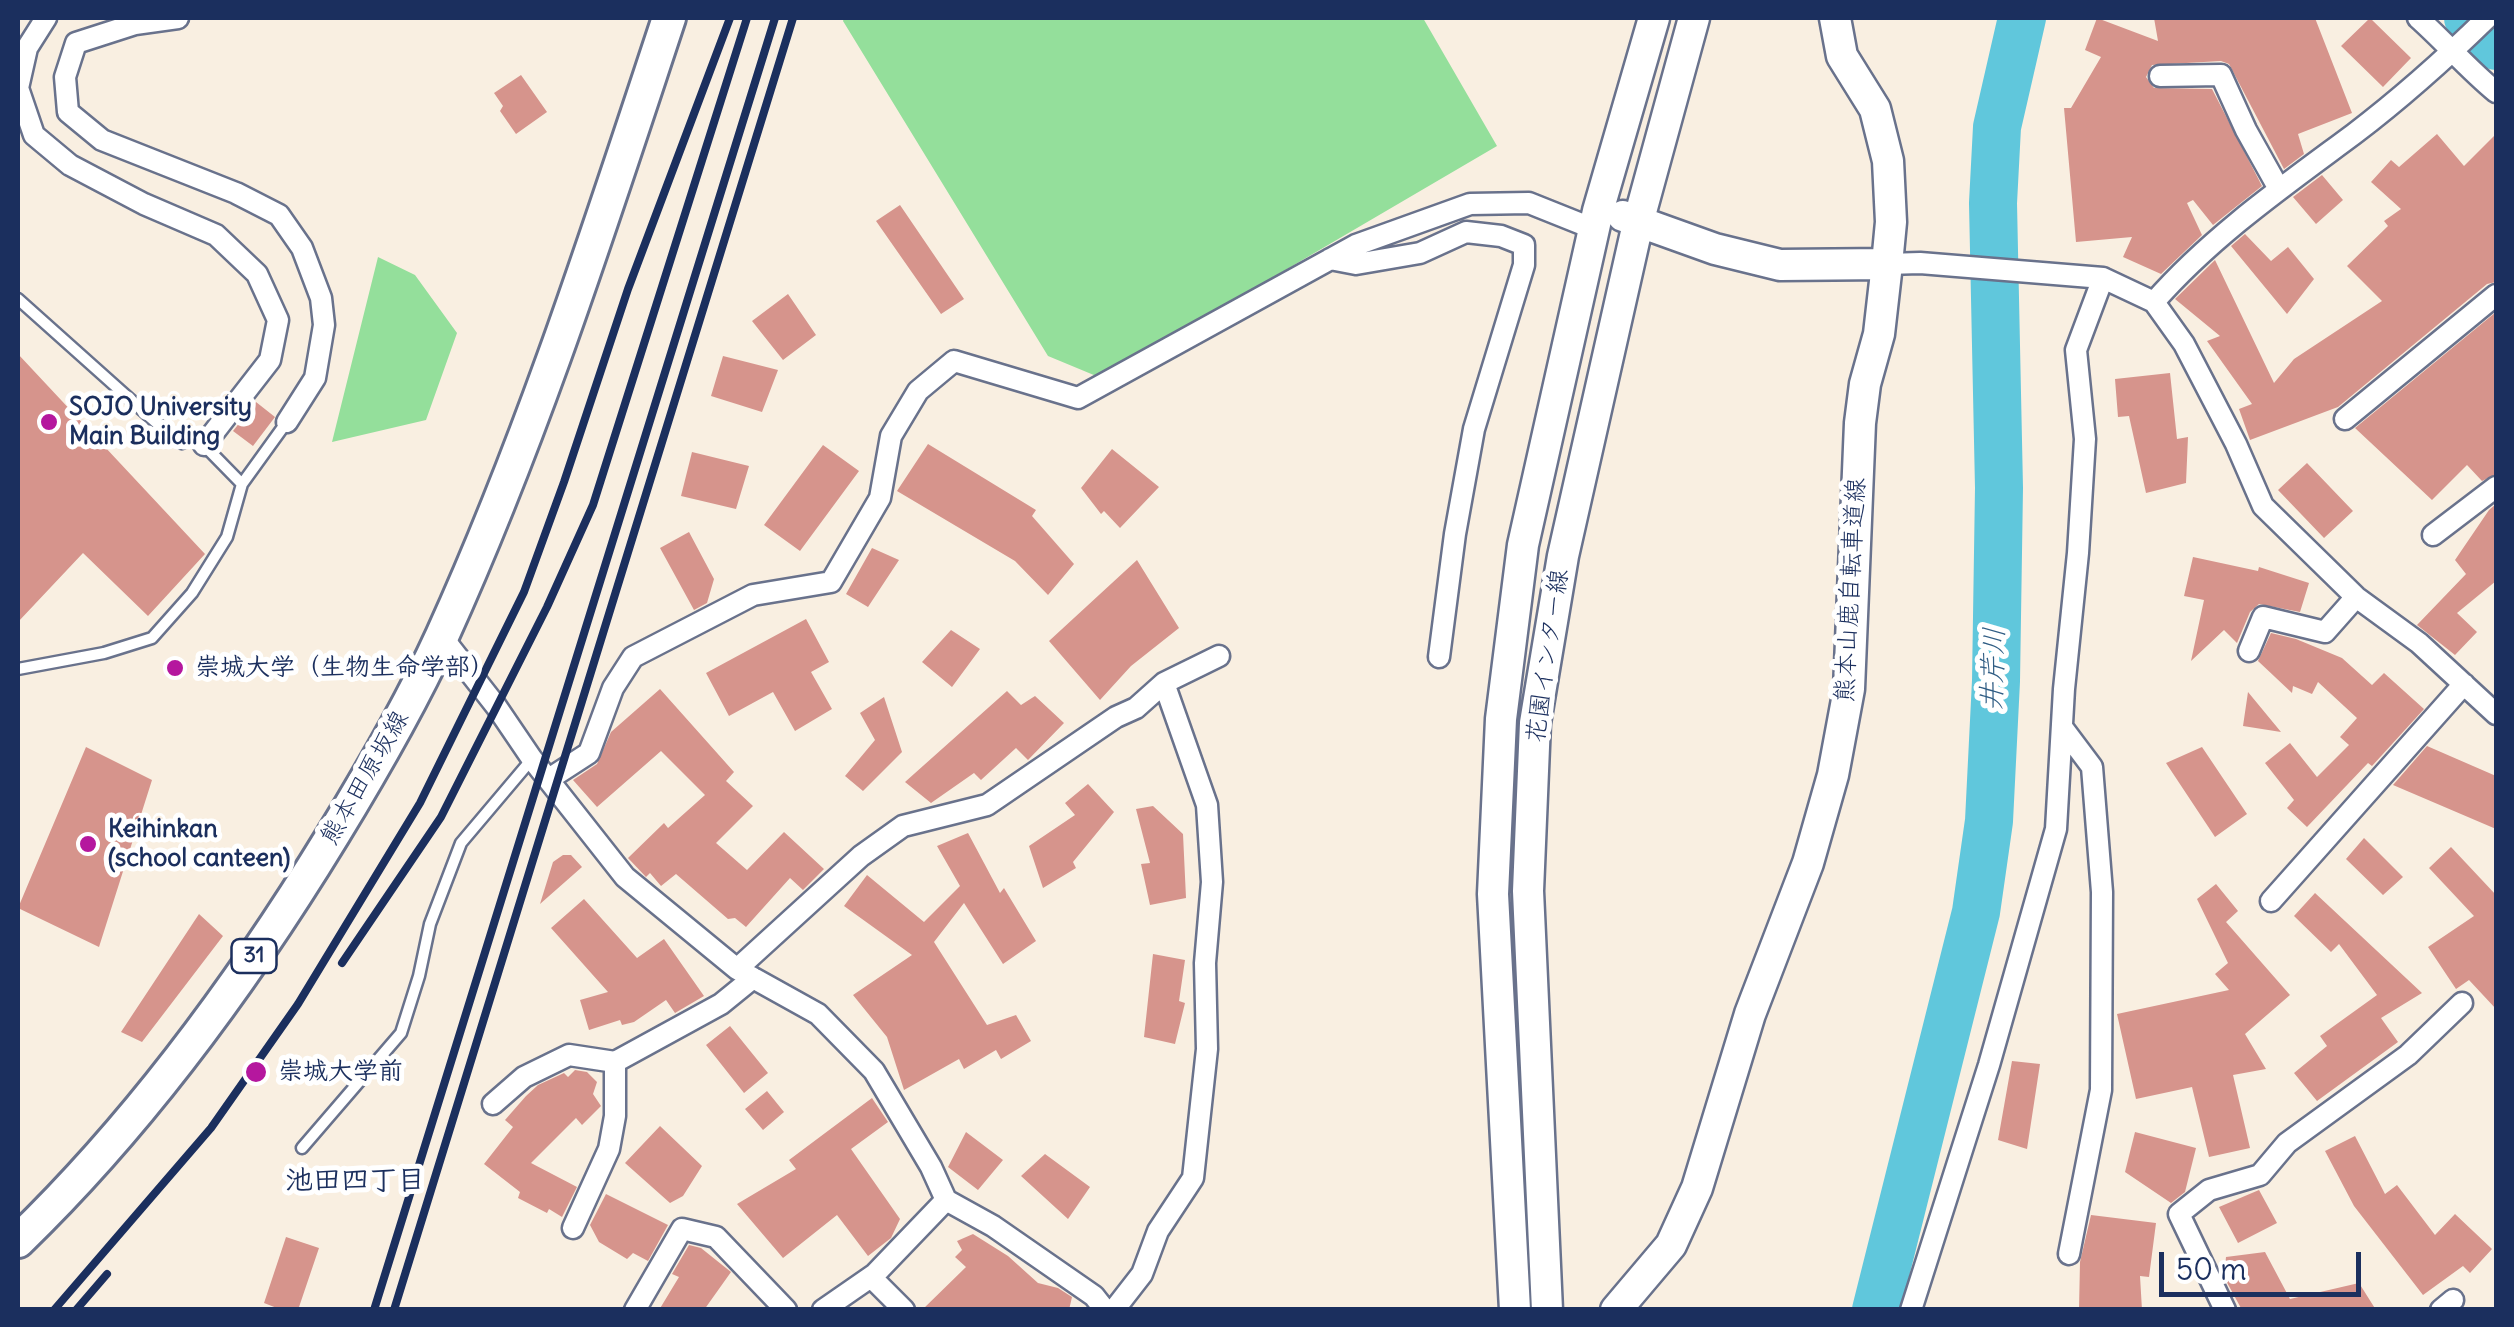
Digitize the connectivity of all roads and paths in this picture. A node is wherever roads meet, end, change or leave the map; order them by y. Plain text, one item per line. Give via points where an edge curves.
1 (46, 18) edge
2 (178, 18) edge
3 (663, 18) edge
4 (1654, 18) edge
5 (1694, 18) edge
6 (1835, 18) edge
7 (2418, 18) edge
8 (2487, 18) edge
9 (2452, 48) junction
10 (2160, 76) dead end
11 (2496, 92) edge
12 (2278, 190) junction
13 (1639, 219) junction
14 (1596, 220) junction
15 (1330, 259) junction
16 (1886, 264) junction
17 (2103, 278) junction
18 (2496, 294) edge
19 (18, 299) edge
20 (2154, 302) junction
21 (2345, 419) dead end
22 (287, 422) joint
23 (204, 445) junction
24 (242, 484) junction
25 (2496, 487) edge
26 (2433, 535) dead end
27 (2356, 597) junction
28 (442, 637) junction
29 (2250, 651) dead end
30 (1219, 656) dead end
31 (1439, 657) dead end
32 (18, 669) edge
33 (1164, 684) junction
34 (2464, 684) junction
35 (2496, 714) edge
36 (2062, 727) junction
37 (532, 759) junction
38 (549, 779) junction
39 (2271, 901) dead end
40 (745, 974) junction
41 (2462, 1002) dead end
42 (615, 1062) junction
43 (493, 1104) dead end
44 (302, 1148) dead end
45 (946, 1200) junction
46 (573, 1228) dead end
47 (18, 1240) edge
48 (2069, 1254) dead end
49 (871, 1276) junction
50 (635, 1310) edge
51 (786, 1310) edge
52 (823, 1310) edge
53 (904, 1310) edge
54 (1105, 1310) edge
55 (1114, 1310) edge
56 (1515, 1310) edge
57 (1547, 1310) edge
58 (1616, 1310) edge
59 (1911, 1310) edge
60 (2225, 1310) edge

1 - 23 street via 27,48 18,88 34,135 70,165 216,235 257,274 278,320 270,360
2 - 22 street via 76,43 66,77 68,112 102,140 280,215 302,248 324,325 315,378
3 - 28 main road, 熊本田原坂線 / 31 via 538,402
4 - 14 main road, 花園インター線
5 - 13 main road, 花園インター線
6 - 16 main road, 熊本山鹿自転車道線 via 1842,56 1875,109 1888,161
7 - 9 street
8 - 9 street
9 - 11 street
9 - 12 street
10 - 12 street via 2222,75
12 - 20 street via 2183,269
13 - 14 main road
13 - 16 main road via 1780,265
13 - 57 main road, 花園インター線 via 1563,556 1535,723 1528,892
14 - 15 street via 1529,203 1470,204
14 - 56 main road, 花園インター線 via 1523,545 1501,719 1493,894
15 - 31 street via 1356,264 1420,252 1466,232 1524,245 1524,265 1474,428
15 - 38 street via 1078,398 954,361 918,390 891,436 880,498 832,582 754,595 633,657 588,753
16 - 17 street
16 - 58 main road, 熊本山鹿自転車道線 via 1860,423 1849,689 1833,775 1697,1188 1671,1245
17 - 20 street
17 - 36 street via 2076,350 2084,438
18 - 21 street
19 - 23 lane via 182,443 194,435
20 - 27 street via 2184,344 2263,506
22 - 24 lane
23 - 24 lane
24 - 32 lane via 227,537 192,594 152,638
25 - 26 street
27 - 29 street via 2324,632 2263,617
27 - 34 street
28 - 37 street
28 - 47 main road, 熊本田原坂線 / 31 via 353,803 218,1008 116,1138
30 - 33 street
33 - 40 street via 987,805 902,826 861,856
33 - 55 street via 1207,804 1212,882 1206,1048 1193,1178 1158,1231 1142,1274
34 - 35 street
34 - 39 street
36 - 48 street via 2092,768 2102,892 2102,1090
36 - 59 street via 2056,829
37 - 38 street
37 - 44 lane via 460,843 401,1033
38 - 40 street via 625,877
40 - 42 street via 721,1004
40 - 45 street via 818,1014 874,1071
41 - 60 street via 2408,1055 2286,1144 2260,1175 2209,1190 2179,1214
42 - 43 street via 569,1055 524,1077
42 - 46 street via 609,1149
45 - 49 street
45 - 54 street via 1094,1296
49 - 52 street
49 - 53 street
50 - 51 street via 682,1229 716,1237

